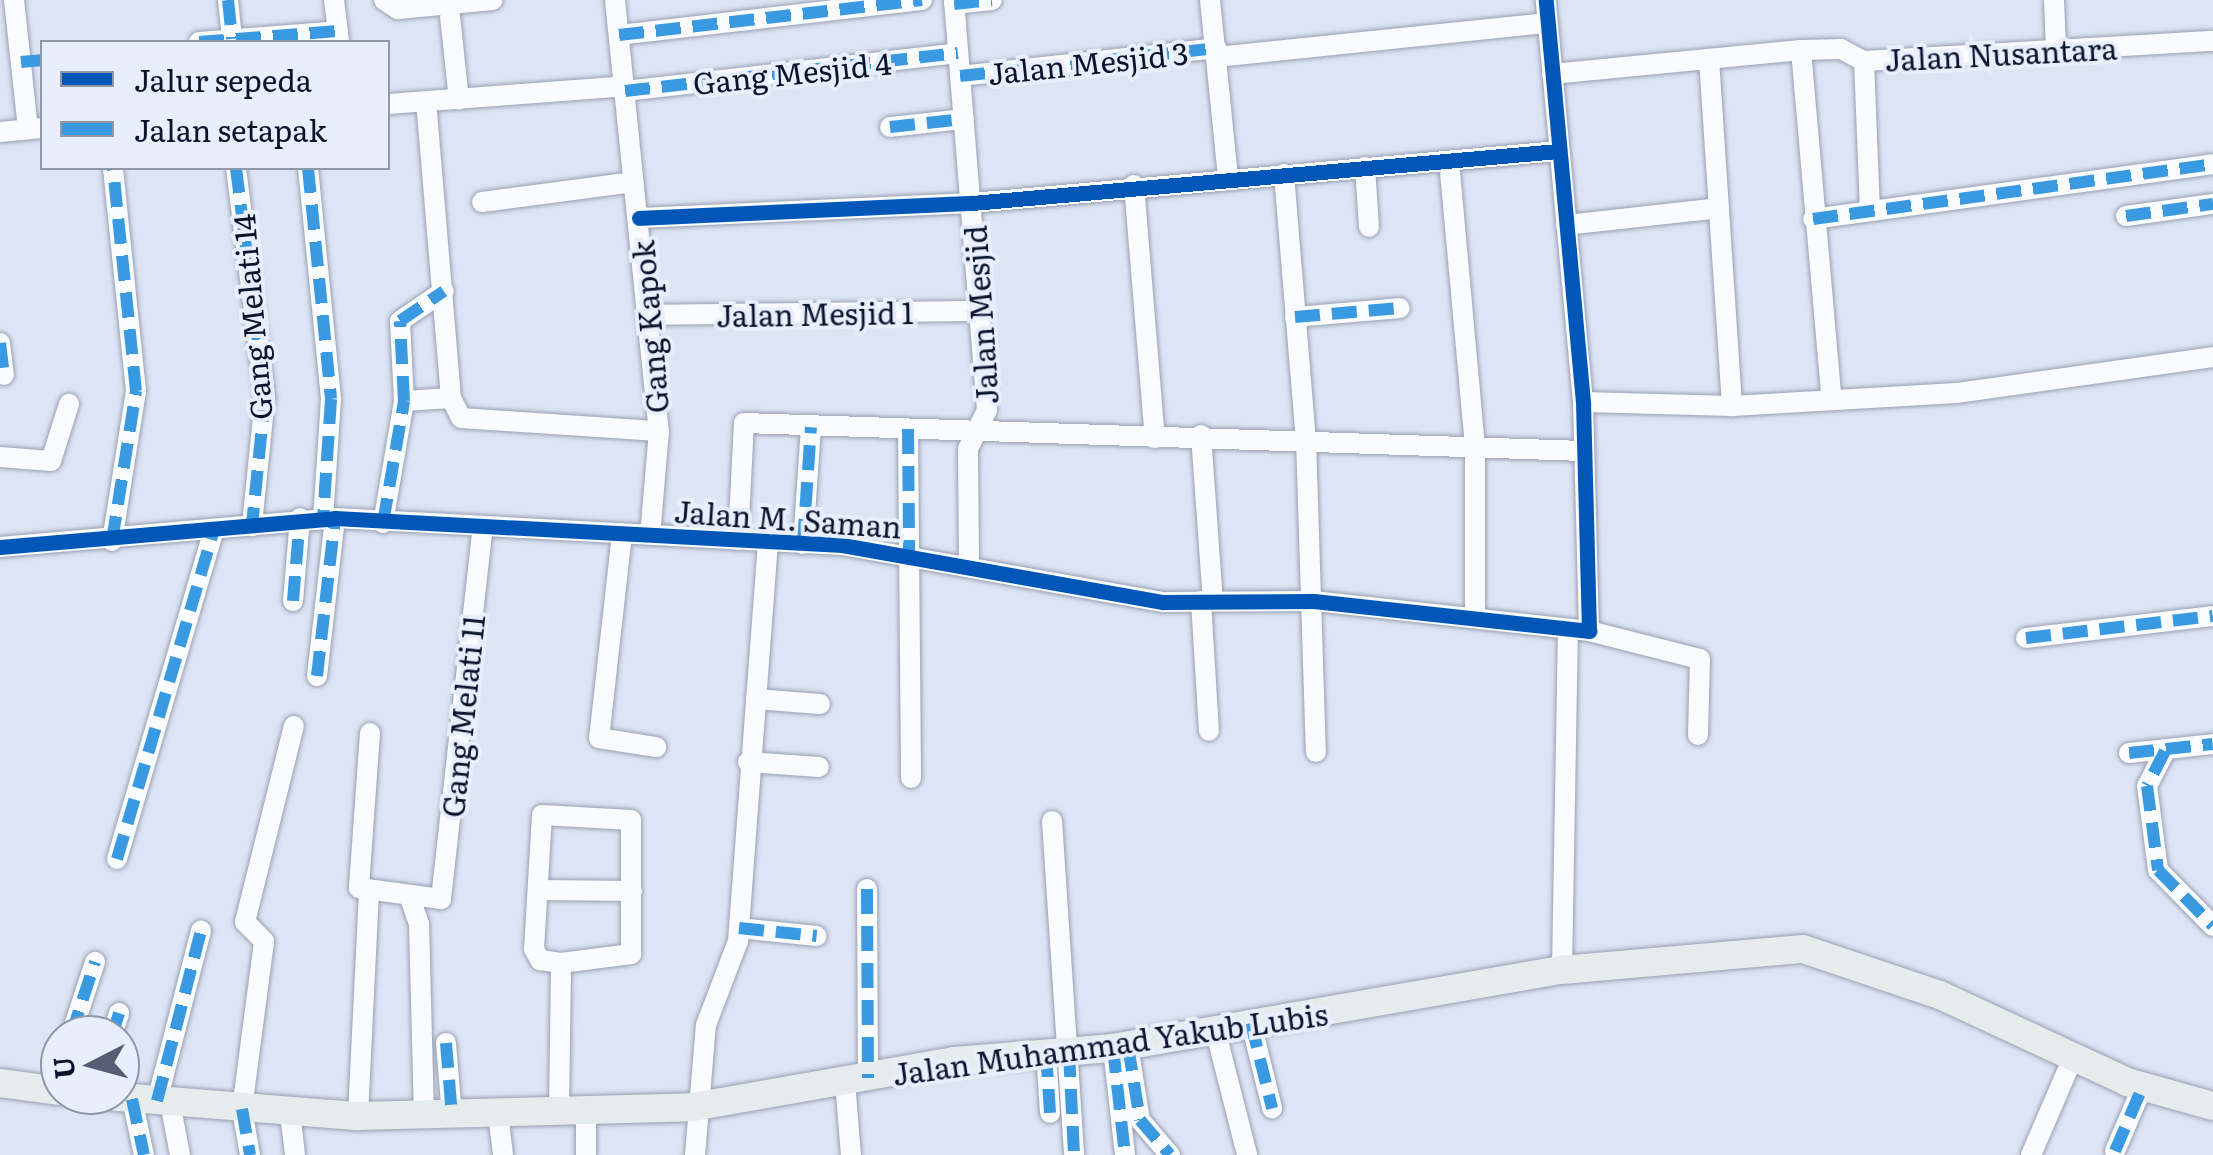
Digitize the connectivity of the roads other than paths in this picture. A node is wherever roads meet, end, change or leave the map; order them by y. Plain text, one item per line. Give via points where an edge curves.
1 (14, 0) edge
2 (228, 0) edge
3 (334, 0) edge
4 (384, 0) edge
5 (615, 0) edge
6 (922, 0) edge
7 (992, 0) edge
8 (1210, 0) edge
9 (1546, 0) edge
10 (2054, 0) edge
11 (481, 1) edge
12 (954, 2) edge
13 (450, 16) dead end
14 (1547, 23) junction
15 (619, 35) junction
16 (339, 37) edge
17 (232, 39) junction
18 (221, 40) edge
19 (2213, 41) edge
20 (1801, 50) junction
21 (2056, 50) junction
22 (1217, 53) junction
23 (958, 54) junction
24 (1709, 59) junction
25 (40, 60) edge
26 (20, 62) junction
27 (1864, 62) junction
28 (1552, 74) junction
29 (960, 76) junction
30 (625, 89) junction
31 (459, 100) junction
32 (426, 102) junction
33 (390, 104) edge
34 (964, 119) junction
35 (890, 126) dead end
36 (35, 128) edge
37 (0, 132) edge
38 (1558, 150) junction
39 (1450, 161) junction
40 (2213, 164) edge
41 (1365, 167) junction
42 (113, 170) edge
43 (236, 170) edge
44 (308, 170) edge
45 (1284, 174) junction
46 (1228, 177) junction
47 (634, 182) junction
48 (1134, 185) junction
49 (482, 202) dead end
50 (972, 203) junction
51 (2213, 204) edge
52 (1719, 208) junction
53 (1870, 211) junction
54 (2126, 216) dead end
55 (640, 218) junction
56 (1814, 219) junction
57 (1566, 225) junction
58 (1368, 227) dead end
59 (444, 291) junction
60 (1400, 308) dead end
61 (982, 311) junction
62 (648, 316) junction
63 (1296, 317) junction
64 (0, 343) edge
65 (2213, 356) edge
66 (4, 375) dead end
67 (1831, 396) junction
68 (452, 398) junction
69 (404, 400) junction
70 (1584, 402) junction
71 (69, 404) dead end
72 (1732, 406) junction
73 (811, 426) junction
74 (908, 429) junction
75 (659, 430) junction
76 (979, 431) junction
77 (1202, 435) junction
78 (1154, 438) junction
79 (1306, 438) junction
80 (1475, 444) junction
81 (1583, 451) junction
82 (0, 457) edge
83 (300, 518) junction
84 (329, 518) junction
85 (382, 523) junction
86 (252, 526) junction
87 (482, 532) junction
88 (212, 533) junction
89 (622, 534) junction
90 (650, 535) junction
91 (738, 540) junction
92 (112, 541) junction
93 (768, 542) junction
94 (803, 544) junction
95 (0, 547) edge
96 (908, 554) junction
97 (969, 566) junction
98 (293, 601) dead end
99 (1207, 601) junction
100 (1314, 601) junction
101 (2213, 616) edge
102 (1475, 617) junction
103 (1578, 630) junction
104 (2026, 638) dead end
105 (317, 676) dead end
106 (756, 699) junction
107 (820, 704) dead end
108 (294, 726) dead end
109 (1209, 731) dead end
110 (370, 732) dead end
111 (1698, 735) dead end
112 (2213, 744) edge
113 (656, 747) dead end
114 (2164, 751) junction
115 (1316, 752) dead end
116 (2128, 752) dead end
117 (748, 762) junction
118 (819, 766) dead end
119 (911, 778) dead end
120 (1052, 821) dead end
121 (116, 859) dead end
122 (867, 889) dead end
123 (539, 890) junction
124 (632, 890) junction
125 (369, 894) junction
126 (409, 895) junction
127 (2213, 926) edge
128 (739, 928) junction
129 (201, 931) dead end
130 (817, 936) dead end
131 (95, 962) dead end
132 (560, 964) junction
133 (1562, 970) junction
134 (78, 1015) edge
135 (1251, 1023) junction
136 (1215, 1029) junction
137 (446, 1043) dead end
138 (1121, 1047) junction
139 (1058, 1052) junction
140 (2072, 1060) junction
141 (856, 1079) junction
142 (40, 1082) edge
143 (0, 1083) edge
144 (2142, 1088) junction
145 (140, 1099) edge
146 (153, 1100) junction
147 (702, 1106) junction
148 (2213, 1106) edge
149 (1272, 1108) dead end
150 (242, 1109) junction
151 (572, 1111) junction
152 (290, 1112) junction
153 (498, 1114) junction
154 (1050, 1114) dead end
155 (358, 1116) junction
156 (424, 1116) junction
157 (452, 1116) junction
158 (2116, 1151) dead end
159 (144, 1155) edge
160 (180, 1155) edge
161 (250, 1155) edge
162 (295, 1155) edge
163 (502, 1155) edge
164 (586, 1155) edge
165 (696, 1155) edge
166 (851, 1155) edge
167 (1074, 1155) edge
168 (1125, 1155) edge
169 (1170, 1155) edge
170 (1247, 1155) edge
171 (2031, 1155) edge

1 - 26 street
2 - 17 street
3 - 16 street
4 - 11 street via 398,9
5 - 15 street, Gang Kapok
6 - 15 street
7 - 12 street
8 - 22 street
9 - 14 street
10 - 21 street
12 - 23 street, Jalan Mesjid
13 - 31 street
14 - 22 street, Jalan Mesjid 3
14 - 28 street
15 - 30 street, Gang Kapok
16 - 17 street
17 - 18 street
19 - 21 street, Jalan Nusantara
20 - 24 street, Jalan Nusantara
20 - 27 street, Jalan Nusantara via 1841,50
20 - 56 street
21 - 27 street, Jalan Nusantara
22 - 29 street, Jalan Mesjid 3
22 - 46 street
23 - 29 street, Jalan Mesjid
23 - 30 street, Gang Mesjid 4
24 - 28 street, Jalan Nusantara
24 - 52 street
25 - 26 street
26 - 36 street
27 - 53 street
28 - 38 street
29 - 34 street, Jalan Mesjid
30 - 31 street, Gang Mesjid 4
30 - 47 street, Gang Kapok
31 - 32 street, Gang Mesjid 4
32 - 33 street, Gang Mesjid 4
32 - 59 street
34 - 35 street
34 - 50 street, Jalan Mesjid
36 - 37 street
38 - 39 street
38 - 57 street
39 - 41 street
39 - 80 street
40 - 53 street
41 - 45 street
41 - 58 street
42 - 92 street via 136,391
43 - 86 street, Gang Melati 14 via 265,398
44 - 84 street via 331,399
45 - 46 street
45 - 63 street
46 - 48 street
47 - 49 street
47 - 55 street, Gang Kapok
48 - 50 street
48 - 78 street
50 - 55 street
50 - 61 street, Jalan Mesjid
51 - 54 street
52 - 57 street
52 - 72 street
53 - 56 street
55 - 62 street, Gang Kapok
56 - 67 street
57 - 70 street
59 - 68 street
59 - 69 street via 400,321
60 - 63 street
61 - 62 street, Jalan Mesjid 1
61 - 76 street, Jalan Mesjid via 988,410
62 - 75 street, Gang Kapok
63 - 79 street
64 - 66 street
65 - 67 street via 1957,393
67 - 72 street
68 - 69 street
68 - 75 street via 461,418
69 - 85 street
70 - 72 street
70 - 81 street
71 - 82 street via 51,461
73 - 74 street
73 - 91 street via 744,423 737,434
73 - 94 street
74 - 76 street
74 - 96 street
75 - 90 street, Gang Kapok
76 - 78 street
76 - 97 street, Jalan Mesjid via 968,449
77 - 78 street
77 - 79 street
77 - 99 street
79 - 80 street
79 - 100 street
80 - 81 street
80 - 102 street
81 - 103 street
83 - 84 street, Jalan M. Saman
83 - 86 street, Jalan M. Saman
83 - 98 street
84 - 85 street, Jalan M. Saman
84 - 105 street
85 - 87 street, Jalan M. Saman
86 - 88 street, Jalan M. Saman
87 - 89 street, Jalan M. Saman
87 - 126 street, Gang Melati 11 via 441,898
88 - 92 street, Jalan M. Saman
88 - 121 street
89 - 90 street, Jalan M. Saman
89 - 113 street via 599,738
90 - 91 street, Jalan M. Saman
91 - 93 street, Jalan M. Saman
92 - 95 street, Jalan M. Saman
93 - 94 street, Jalan M. Saman
93 - 106 street
94 - 96 street, Jalan M. Saman
96 - 97 street, Jalan M. Saman
96 - 119 street
97 - 99 street, Jalan M. Saman via 1121,596
99 - 100 street, Jalan M. Saman
99 - 109 street
100 - 102 street, Jalan M. Saman
100 - 115 street
101 - 104 street
102 - 103 street, Jalan M. Saman
103 - 111 street, Jalan M. Saman via 1700,659
103 - 133 street
106 - 107 street
106 - 117 street
108 - 150 street via 245,922 264,941
110 - 125 street via 358,881
112 - 114 street
114 - 116 street
114 - 127 street via 2147,786 2158,870
117 - 118 street
117 - 128 street
120 - 139 street
122 - 141 street
123 - 124 street
123 - 124 street via 548,811 630,820
123 - 132 street via 536,955
124 - 132 street via 628,958
125 - 126 street
125 - 155 street
126 - 156 street via 419,924
128 - 130 street
128 - 147 street via 706,1025
129 - 146 street
131 - 134 street
132 - 151 street
133 - 135 main road, Jalan Muhammad Yakub Lubis
133 - 140 main road, Jalan Muhammad Yakub Lubis via 1743,950 1836,954
135 - 136 main road, Jalan Muhammad Yakub Lubis
135 - 149 street
136 - 138 main road, Jalan Muhammad Yakub Lubis
136 - 170 street
137 - 157 street
138 - 139 main road, Jalan Muhammad Yakub Lubis
138 - 168 street
138 - 169 street via 1140,1120
139 - 141 main road, Jalan Muhammad Yakub Lubis
139 - 154 street
139 - 167 street
140 - 144 main road, Jalan Muhammad Yakub Lubis
140 - 171 street
141 - 147 main road, Jalan Muhammad Yakub Lubis
141 - 166 street
142 - 143 main road
144 - 148 main road, Jalan Muhammad Yakub Lubis
144 - 158 street
145 - 146 main road, Jalan Muhammad Yakub Lubis
146 - 150 main road, Jalan Muhammad Yakub Lubis
146 - 159 street
146 - 160 street
147 - 151 main road, Jalan Muhammad Yakub Lubis
147 - 165 street
150 - 152 main road, Jalan Muhammad Yakub Lubis
150 - 161 street
151 - 153 main road, Jalan Muhammad Yakub Lubis
151 - 164 street
152 - 155 main road, Jalan Muhammad Yakub Lubis
152 - 162 street
153 - 157 main road, Jalan Muhammad Yakub Lubis
153 - 163 street
155 - 156 main road, Jalan Muhammad Yakub Lubis
156 - 157 main road, Jalan Muhammad Yakub Lubis

